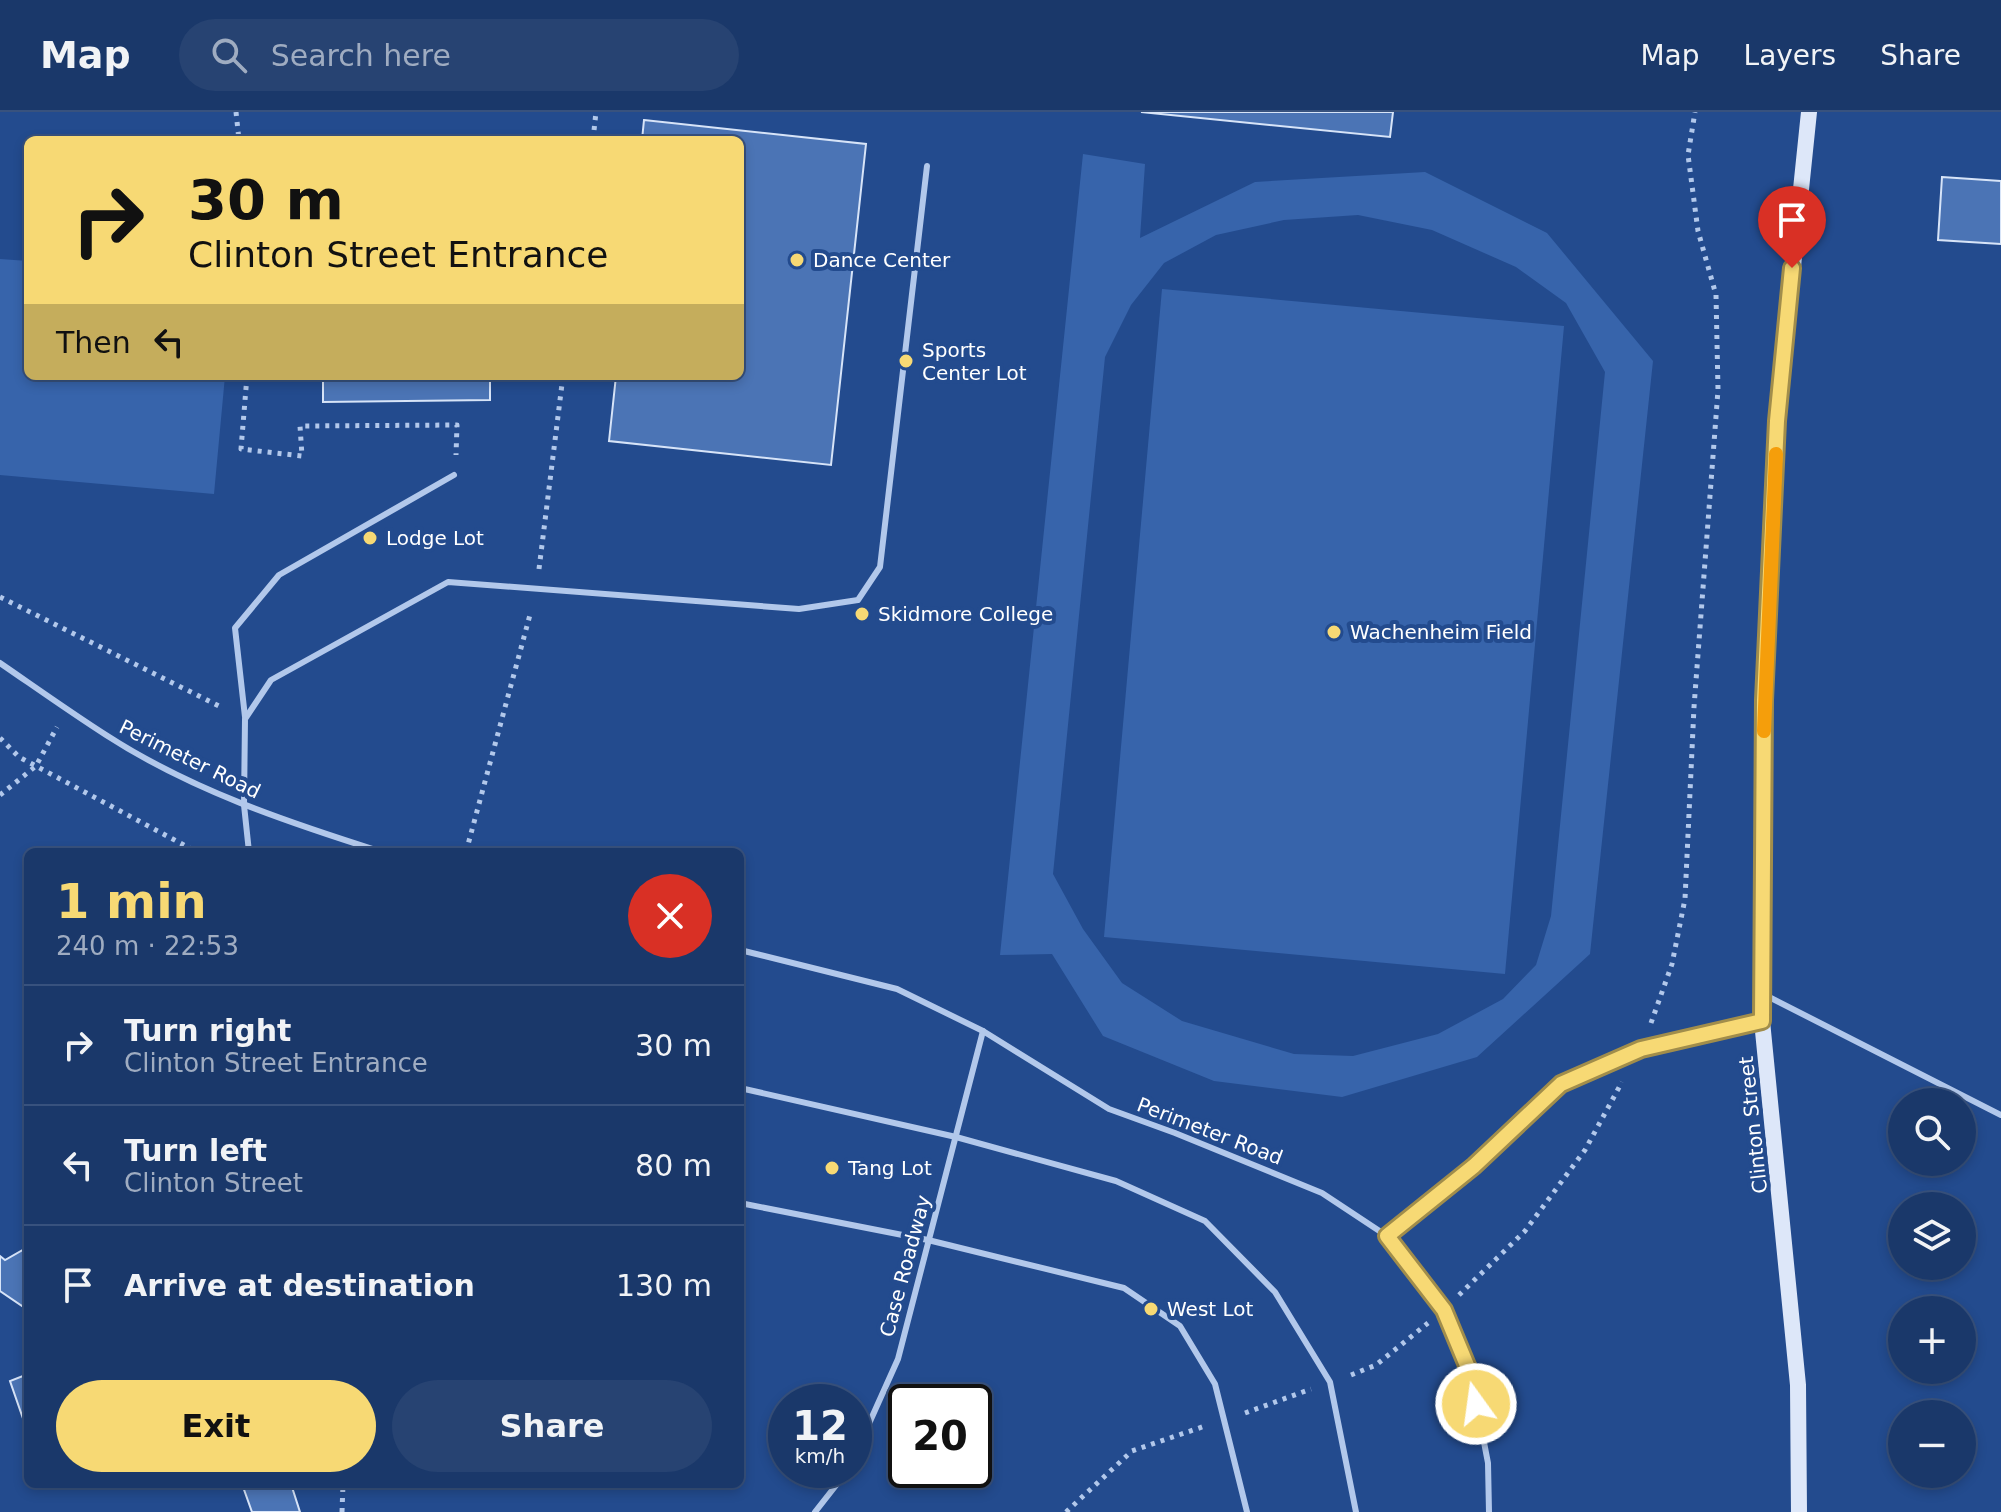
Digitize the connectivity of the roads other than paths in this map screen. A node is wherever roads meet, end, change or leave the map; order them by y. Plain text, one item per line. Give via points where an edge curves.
1 (1809, 112) edge
2 (927, 166) dead end
3 (454, 475) road end
4 (0, 663) edge
5 (245, 719) junction
6 (244, 805) junction
7 (249, 848) edge
8 (370, 848) edge
9 (744, 951) edge
10 (1763, 994) junction
11 (1762, 1021) junction
12 (983, 1031) junction
13 (744, 1089) edge
14 (2001, 1115) edge
15 (956, 1137) junction
16 (744, 1204) edge
17 (1387, 1236) junction
18 (928, 1240) junction
19 (872, 1417) edge
20 (834, 1488) edge
21 (815, 1512) edge
22 (1247, 1512) edge
23 (1356, 1512) edge
24 (1489, 1512) edge
25 (1799, 1512) edge

1 - 10 street, Clinton Street via 1777,421 1764,700
2 - 5 lane via 880,567 858,600 799,609 448,582 271,680
3 - 5 lane via 279,575 235,628
4 - 6 lane, Perimeter Road via 107,736
5 - 6 lane
6 - 7 lane
6 - 8 lane, Perimeter Road
9 - 12 lane, Perimeter Road via 897,989
10 - 11 street, Clinton Street
10 - 14 lane
11 - 17 lane via 1641,1049 1561,1084 1474,1166
11 - 25 street, Clinton Street via 1798,1385
12 - 15 lane, Case Roadway
12 - 17 lane, Perimeter Road via 1109,1109 1322,1193
13 - 15 lane
15 - 18 lane, Case Roadway
15 - 23 lane via 1116,1181 1205,1221 1275,1292 1330,1382
16 - 18 lane
17 - 24 lane, Perimeter Road via 1444,1310 1471,1375 1488,1463
18 - 19 lane, Case Roadway via 898,1359
18 - 22 lane via 1124,1288 1180,1326 1215,1384
20 - 21 lane

